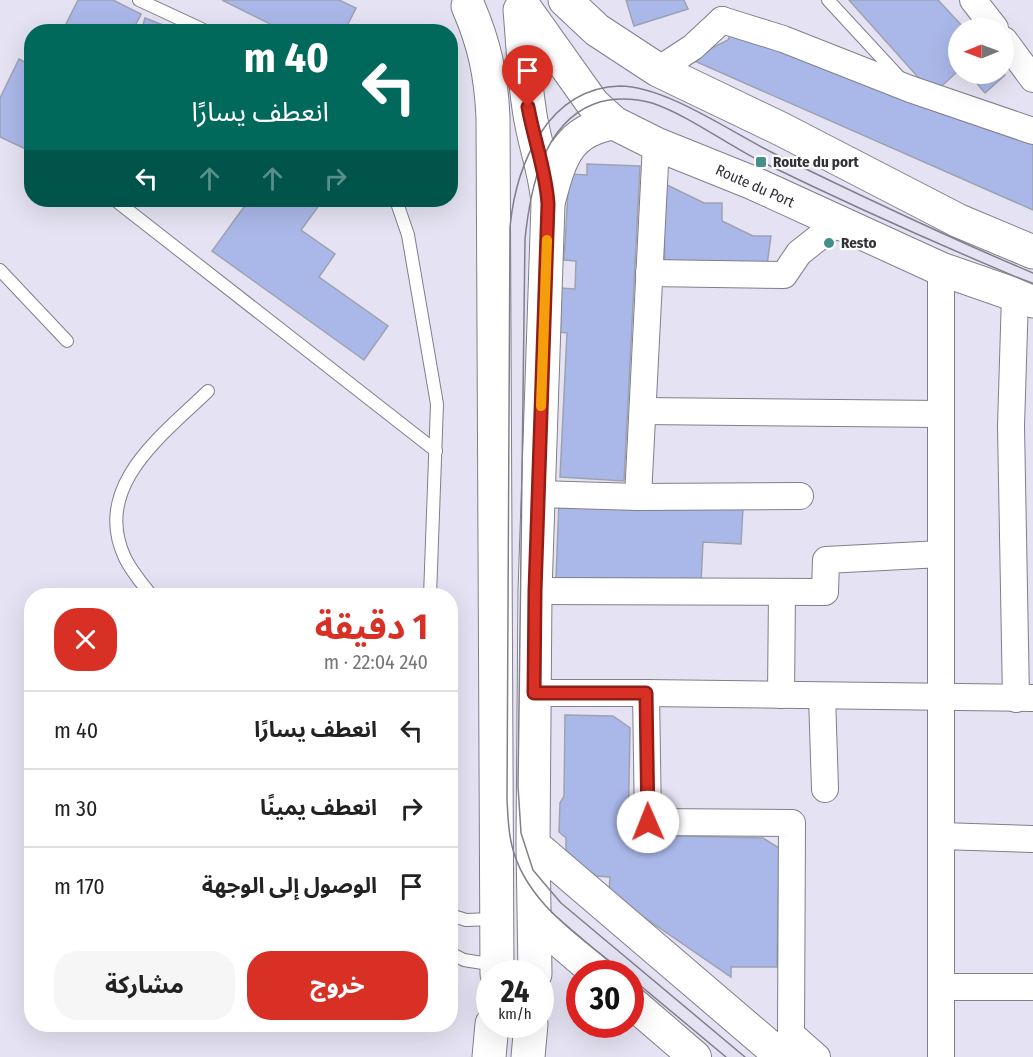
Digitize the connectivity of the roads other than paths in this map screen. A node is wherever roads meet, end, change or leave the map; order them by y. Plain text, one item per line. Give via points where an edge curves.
1 (139, 0) edge
2 (565, 0) edge
3 (828, 0) edge
4 (974, 0) edge
5 (465, 3) edge
6 (525, 6) edge
7 (719, 10) edge
8 (592, 15) edge
9 (988, 18) edge
10 (191, 24) edge
11 (1014, 53) edge
12 (658, 70) junction
13 (1033, 79) edge
14 (910, 89) junction
15 (614, 123) junction
16 (1033, 131) edge
17 (656, 144) junction
18 (548, 204) junction
19 (124, 207) edge
20 (398, 207) edge
21 (837, 223) junction
22 (1033, 252) edge
23 (941, 269) junction
24 (0, 270) edge
25 (649, 273) junction
26 (1024, 298) edge
27 (67, 340) dead end
28 (208, 391) dead end
29 (643, 411) junction
30 (941, 414) junction
31 (1022, 425) edge
32 (436, 451) junction
33 (538, 494) junction
34 (800, 496) dead end
35 (638, 497) junction
36 (1023, 552) edge
37 (940, 554) junction
38 (146, 588) edge
39 (430, 588) edge
40 (535, 591) junction
41 (782, 592) junction
42 (534, 693) junction
43 (646, 693) junction
44 (782, 695) junction
45 (822, 696) junction
46 (941, 698) junction
47 (1024, 699) edge
48 (825, 789) dead end
49 (941, 836) junction
50 (1033, 839) edge
51 (533, 844) junction
52 (458, 918) edge
53 (499, 919) junction
54 (534, 920) junction
55 (458, 957) edge
56 (498, 960) edge
57 (535, 960) edge
58 (581, 960) edge
59 (476, 964) edge
60 (941, 987) junction
61 (1033, 987) edge
62 (644, 1013) edge
63 (491, 1038) edge
64 (530, 1038) edge
65 (489, 1057) edge
66 (528, 1057) edge
67 (695, 1057) edge
68 (782, 1057) edge
69 (817, 1057) edge
70 (941, 1057) edge

1 - 10 lane
2 - 8 main road
3 - 14 lane
4 - 9 street
5 - 6 main road via 493,16 507,15
5 - 53 main road via 486,54 493,117
6 - 15 main road, Route du Port via 593,104
6 - 18 main road via 528,107 547,184
7 - 12 street via 693,47
7 - 14 street
8 - 12 main road
11 - 13 street
12 - 22 main road via 959,221
14 - 16 street
15 - 17 main road, Route du Port
15 - 18 main road via 591,128 571,143 557,168
17 - 21 main road, Route du Port via 753,183
17 - 25 street
18 - 33 main road
19 - 32 lane
20 - 32 lane via 408,235 437,404
21 - 23 main road, Route du Port
21 - 25 street via 799,253 784,275
23 - 26 main road, Route du Port
23 - 30 street
24 - 27 lane
25 - 29 street
26 - 31 street
28 - 38 lane via 136,462 119,498 118,529 125,558
29 - 30 street
29 - 35 street
30 - 37 street
31 - 36 street
32 - 39 lane
33 - 35 street
33 - 40 main road
34 - 35 street
36 - 47 street
37 - 41 street via 826,560 825,592
37 - 46 street
40 - 41 street
40 - 42 main road
41 - 44 street
42 - 43 street
42 - 51 main road
43 - 44 street
43 - 69 street via 648,822 792,823 791,1034
44 - 45 street
45 - 46 street
45 - 48 street
46 - 47 street
46 - 49 street
49 - 50 street
49 - 60 street
51 - 54 main road
51 - 68 street
52 - 53 lane
53 - 54 main road
53 - 56 main road
54 - 57 main road
54 - 58 street
55 - 59 lane
60 - 61 street
60 - 70 street
62 - 67 street
63 - 65 main road
64 - 66 main road

